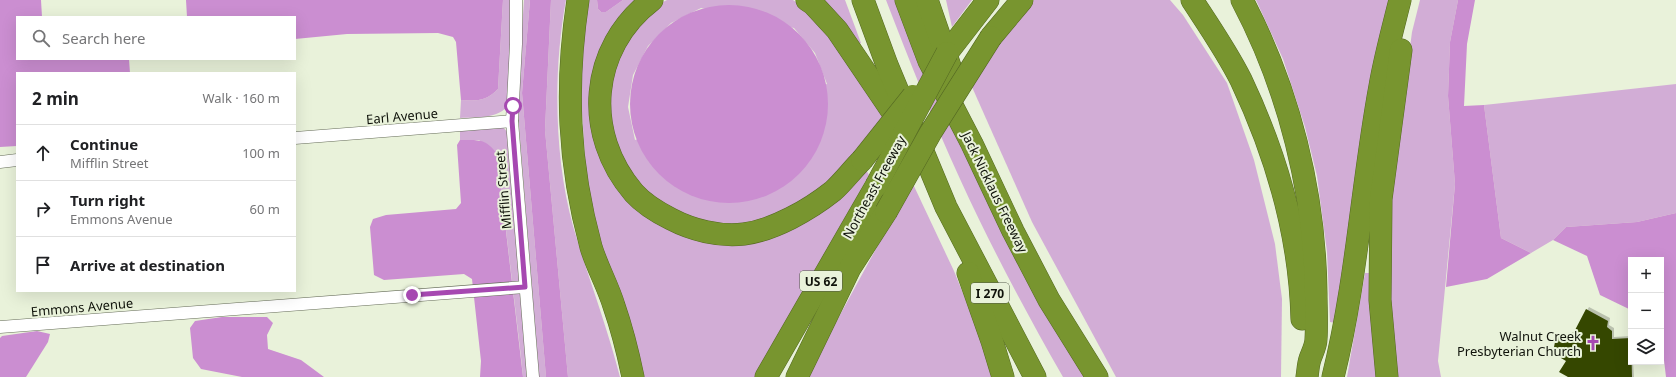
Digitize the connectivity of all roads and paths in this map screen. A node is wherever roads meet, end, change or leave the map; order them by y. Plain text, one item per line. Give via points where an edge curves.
1 (516, 0) edge
2 (578, 0) edge
3 (652, 0) edge
4 (807, 0) edge
5 (863, 0) edge
6 (906, 0) edge
7 (927, 0) edge
8 (1022, 0) edge
9 (1192, 0) edge
10 (1242, 0) edge
11 (1400, 0) edge
12 (1405, 0) edge
13 (987, 2) edge
14 (947, 53) junction
15 (512, 121) junction
16 (296, 138) edge
17 (972, 144) junction
18 (16, 160) edge
19 (0, 162) edge
20 (927, 164) junction
21 (946, 208) junction
22 (525, 287) junction
23 (0, 327) edge
24 (1308, 369) edge
25 (533, 377) edge
26 (633, 377) edge
27 (766, 377) edge
28 (796, 377) edge
29 (1003, 377) edge
30 (1035, 377) edge
31 (1097, 377) edge
32 (1333, 377) edge
33 (1387, 377) edge

1 - 15 street, Mifflin Street
2 - 26 highway via 573,35 570,124 576,187 592,248 614,306
3 - 14 highway, bridge via 620,33 605,68 599,102 600,124 619,173 635,194 654,210 681,225 711,233 743,234 775,225 802,212 833,190 862,160
4 - 20 highway via 837,30
5 - 20 highway, I 270
6 - 17 highway, Jack Nicklaus Freeway via 929,61
7 - 17 highway via 963,105
8 - 28 highway, bridge via 991,37 931,132 886,212 850,268
9 - 24 highway via 1240,79 1261,126 1281,182 1294,243
10 - 24 highway via 1267,53 1283,96 1304,180 1315,258 1316,340
11 - 32 highway via 1380,85 1357,253
12 - 33 highway via 1403,35 1381,199 1380,300
13 - 14 highway, Northeast Freeway / US 62
14 - 27 highway, Northeast Freeway / US 62, bridge via 876,186
15 - 16 street, Earl Avenue
15 - 22 street, Mifflin Street
17 - 31 highway, Jack Nicklaus Freeway via 1049,300
18 - 19 street
20 - 21 highway, I 270
21 - 29 highway
21 - 30 highway, I 270
22 - 23 street, Emmons Avenue
22 - 25 street, Mifflin Street

